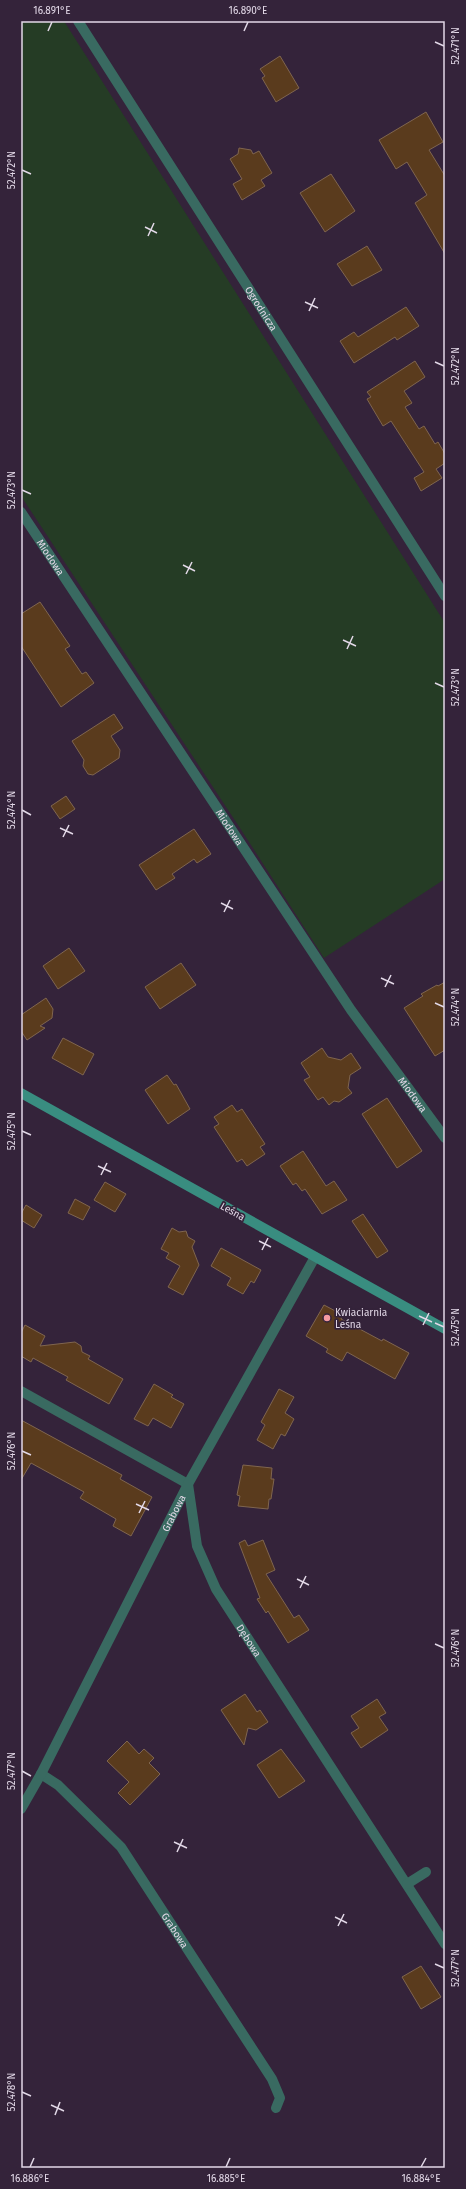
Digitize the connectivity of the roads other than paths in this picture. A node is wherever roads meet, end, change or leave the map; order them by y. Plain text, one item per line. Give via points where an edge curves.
1 (78, 21) edge
2 (21, 512) edge
3 (445, 596) edge
4 (21, 1093) edge
5 (445, 1138) edge
6 (315, 1257) junction
7 (445, 1329) edge
8 (21, 1391) edge
9 (188, 1484) junction
10 (41, 1774) junction
11 (21, 1809) edge
12 (426, 1872) dead end
13 (407, 1884) junction
14 (445, 1944) edge
15 (276, 2108) dead end

1 - 3 street, Ogrodnicza
2 - 5 street, Miodowa via 351,1010
4 - 6 street, Leśna
6 - 7 street, Leśna
6 - 9 street, Grabowa
8 - 9 street
9 - 10 street, Grabowa
9 - 13 street, Dębowa via 197,1546 216,1589
10 - 11 street, Grabowa
10 - 15 street, Grabowa via 58,1785 121,1847 272,2079 280,2098
12 - 13 street
13 - 14 street, Dębowa

